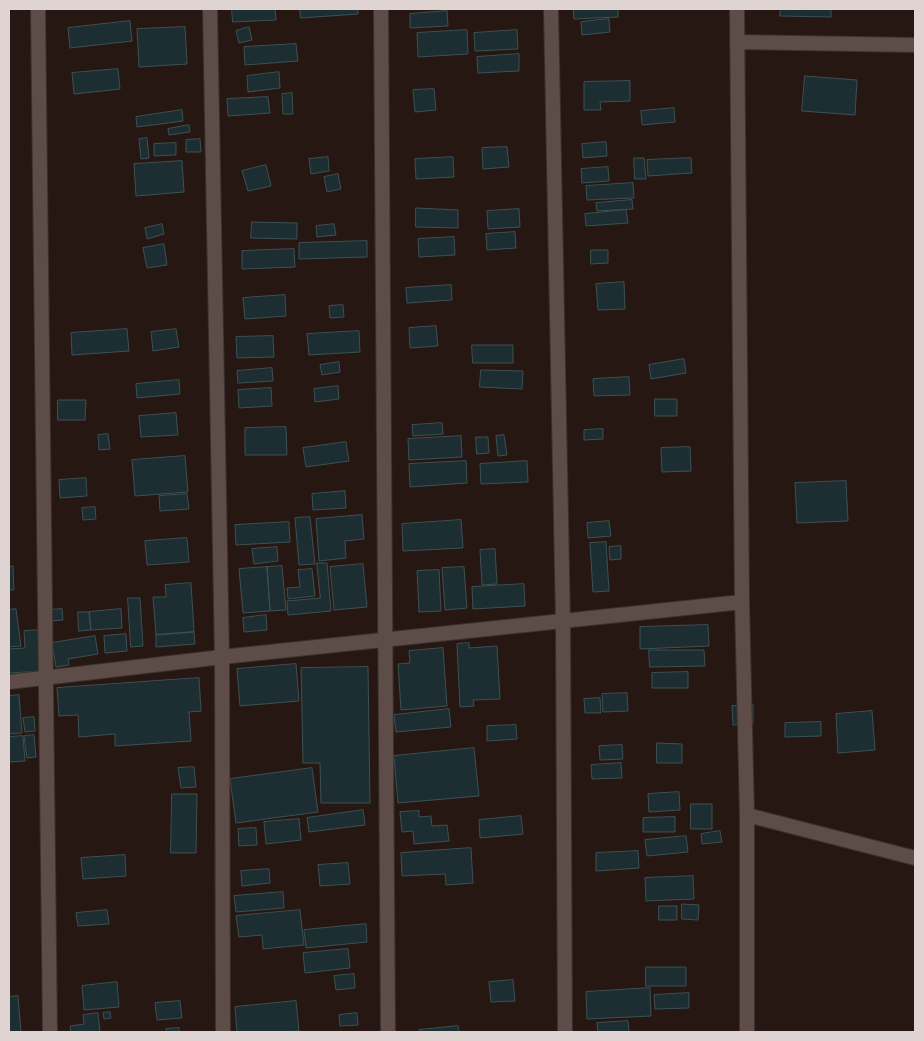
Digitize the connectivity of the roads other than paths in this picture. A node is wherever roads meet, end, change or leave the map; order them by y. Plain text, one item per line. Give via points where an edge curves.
1 (38, 9) edge
2 (210, 9) edge
3 (381, 9) edge
4 (550, 9) edge
5 (737, 9) edge
6 (737, 42) junction
7 (915, 45) edge
8 (742, 602) junction
9 (563, 621) junction
10 (386, 640) junction
11 (222, 658) junction
12 (47, 678) junction
13 (9, 682) edge
14 (746, 816) junction
15 (915, 858) edge
16 (50, 1032) edge
17 (223, 1032) edge
18 (388, 1032) edge
19 (565, 1032) edge
20 (747, 1032) edge

1 - 12 street
2 - 11 street
3 - 10 street
4 - 9 street
5 - 6 street
6 - 7 street
6 - 8 street
8 - 9 street
8 - 14 street
9 - 10 street
9 - 19 street
10 - 11 street
10 - 18 street
11 - 12 street
11 - 17 street
12 - 13 street
12 - 16 street
14 - 15 street
14 - 20 street

